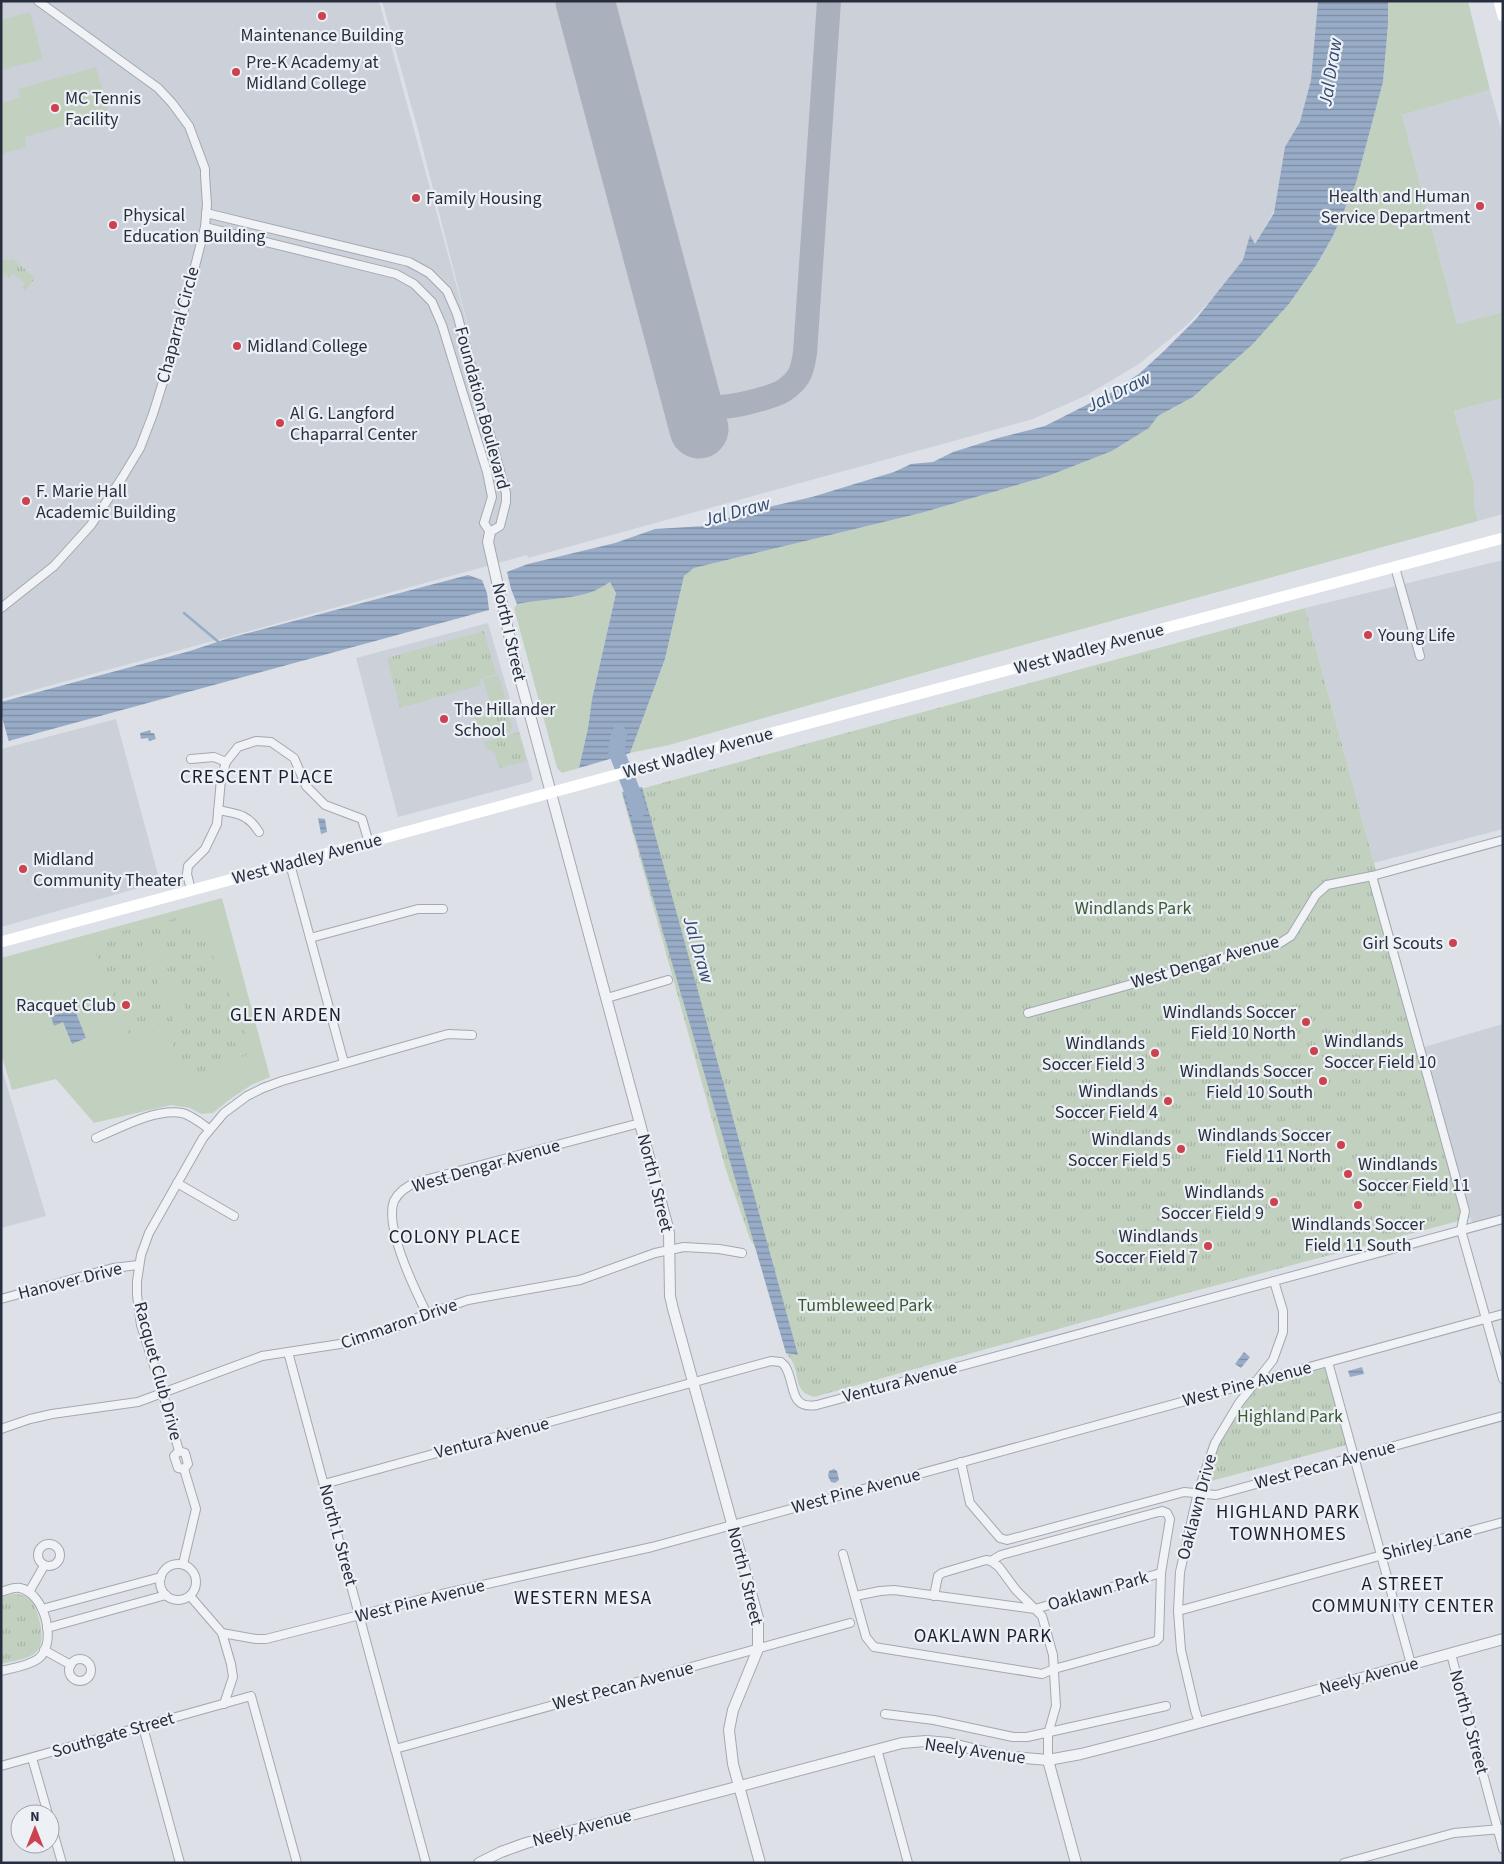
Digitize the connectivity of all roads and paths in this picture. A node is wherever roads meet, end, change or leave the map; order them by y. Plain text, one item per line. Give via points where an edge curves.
1 (38, 1) edge
2 (1499, 1) edge
3 (1503, 16) edge
4 (206, 213) junction
5 (205, 227) junction
6 (475, 382) junction
7 (461, 386) junction
8 (490, 532) junction
9 (1503, 538) edge
10 (1394, 567) junction
11 (1, 608) edge
12 (1420, 656) dead end
13 (191, 759) dead end
14 (226, 762) junction
15 (551, 793) junction
16 (218, 810) junction
17 (259, 832) dead end
18 (1503, 840) edge
19 (369, 843) junction
20 (290, 864) junction
21 (1372, 876) junction
22 (191, 890) junction
23 (443, 909) dead end
24 (310, 938) junction
25 (1, 942) edge
26 (668, 980) dead end
27 (606, 998) junction
28 (1028, 1013) dead end
29 (472, 1035) dead end
30 (344, 1063) junction
31 (640, 1123) junction
32 (209, 1129) junction
33 (96, 1138) dead end
34 (177, 1183) junction
35 (234, 1216) dead end
36 (1503, 1219) edge
37 (1462, 1230) junction
38 (669, 1250) junction
39 (742, 1253) dead end
40 (138, 1265) junction
41 (1274, 1281) junction
42 (1, 1299) edge
43 (427, 1314) junction
44 (1503, 1314) edge
45 (1486, 1318) junction
46 (288, 1352) junction
47 (1328, 1362) junction
48 (1503, 1379) edge
49 (1257, 1381) junction
50 (693, 1382) junction
51 (163, 1394) junction
52 (1503, 1416) edge
53 (1, 1430) edge
54 (1354, 1457) junction
55 (961, 1462) junction
56 (324, 1484) junction
57 (1198, 1492) junction
58 (1503, 1522) edge
59 (731, 1524) junction
60 (843, 1554) dead end
61 (1380, 1556) junction
62 (991, 1561) junction
63 (183, 1564) junction
64 (44, 1566) dead end
65 (1160, 1573) junction
66 (161, 1576) junction
67 (1, 1592) edge
68 (29, 1592) junction
69 (166, 1594) junction
70 (190, 1596) junction
71 (855, 1596) junction
72 (934, 1596) junction
73 (1034, 1609) junction
74 (42, 1610) junction
75 (1178, 1611) junction
76 (360, 1615) junction
77 (850, 1623) dead end
78 (47, 1628) junction
79 (222, 1633) junction
80 (1503, 1639) edge
81 (758, 1649) junction
82 (44, 1650) junction
83 (1451, 1654) junction
84 (1411, 1664) junction
85 (70, 1665) dead end
86 (1054, 1669) junction
87 (1, 1671) edge
88 (224, 1704) junction
89 (1166, 1706) dead end
90 (886, 1714) dead end
91 (1200, 1723) junction
92 (143, 1727) junction
93 (1048, 1734) junction
94 (877, 1748) junction
95 (395, 1749) junction
96 (32, 1758) junction
97 (1048, 1760) junction
98 (1, 1766) edge
99 (739, 1785) junction
100 (45, 1804) edge
101 (1500, 1829) edge
102 (1503, 1849) edge
103 (1365, 1860) edge
104 (180, 1863) edge
105 (297, 1863) edge
106 (426, 1863) edge
107 (479, 1863) edge
108 (760, 1863) edge
109 (908, 1863) edge
110 (1076, 1863) edge
111 (1344, 1863) edge

1 - 4 street, Chaparral Circle via 158,88 172,103 189,126 205,169
2 - 3 main road
4 - 5 street, Chaparral Circle
4 - 6 street, Foundation Boulevard via 409,262 429,273 447,291 457,314
5 - 7 street, Foundation Boulevard via 396,274 414,284 432,302
5 - 11 street, Chaparral Circle via 177,337 140,448 91,525 54,566
6 - 7 street
6 - 8 street, Foundation Boulevard via 506,493 500,526
7 - 8 street, Foundation Boulevard via 492,497 484,523
8 - 15 street, North I Street via 488,542 513,652
9 - 10 main road, West Wadley Avenue
10 - 12 street
10 - 15 main road, West Wadley Avenue
13 - 14 street via 214,757
14 - 16 street
14 - 19 street via 238,748 256,741 271,742 294,758 306,786 325,805 362,819
15 - 19 main road, West Wadley Avenue
15 - 27 street, North I Street
16 - 17 street via 252,821
16 - 22 street via 217,824 205,848 188,866
18 - 21 street, West Dengar Avenue
19 - 20 main road, West Wadley Avenue
20 - 22 main road, West Wadley Avenue
20 - 24 street
21 - 28 street, West Dengar Avenue via 1327,885 1316,895 1291,936 1280,942
21 - 37 street via 1465,1211
22 - 25 main road, West Wadley Avenue
23 - 24 street via 418,910
24 - 30 street
26 - 27 street
27 - 31 street, North I Street
29 - 30 street, Racquet Club Drive via 448,1034
30 - 32 street, Racquet Club Drive via 263,1088 234,1104
31 - 38 street, North I Street via 667,1224
31 - 43 street, West Dengar Avenue via 417,1182 402,1190 392,1211 394,1228 407,1275
32 - 33 street via 183,1113 162,1113
32 - 34 street, Racquet Club Drive
34 - 35 street
34 - 40 street, Racquet Club Drive via 149,1233
36 - 37 street, Ventura Avenue
37 - 41 street, Ventura Avenue
37 - 45 street
38 - 39 street, Cimmaron Drive via 703,1247
38 - 43 street, Cimmaron Drive via 580,1280 484,1297
38 - 50 street, North I Street via 670,1296
40 - 42 street, Hanover Drive via 113,1268
40 - 51 street, Racquet Club Drive via 140,1317
41 - 49 street, Oaklawn Drive via 1283,1311 1283,1332 1273,1360
41 - 50 street, Ventura Avenue via 817,1405 805,1406 797,1401 788,1370 777,1361
43 - 46 street, Cimmaron Drive via 353,1342
44 - 45 street, West Pine Avenue
45 - 47 street, West Pine Avenue
45 - 48 street
46 - 51 street, Cimmaron Drive via 244,1362
46 - 56 street, North L Street
47 - 49 street, West Pine Avenue
47 - 54 street
49 - 55 street, West Pine Avenue
49 - 57 street, Oaklawn Drive via 1239,1403 1215,1443
50 - 56 street, Ventura Avenue
50 - 59 street, North I Street
51 - 53 street, Cimmaron Drive via 138,1402 30,1419
51 - 63 street, Racquet Club Drive via 179,1451 185,1453 188,1464 184,1469 196,1508
52 - 54 street, West Pecan Avenue
54 - 57 street, West Pecan Avenue via 1216,1495
54 - 61 street
55 - 57 street, West Pecan Avenue via 970,1503 1002,1539 1007,1540 1184,1492
55 - 59 street, West Pine Avenue
56 - 76 street, North L Street
57 - 75 street, Oaklawn Drive via 1180,1572
58 - 61 street, Shirley Lane
59 - 76 street, West Pine Avenue via 652,1547
59 - 81 street, North I Street via 758,1618
60 - 71 street
61 - 75 street, Shirley Lane
61 - 84 street
62 - 65 street via 1001,1555 1162,1511 1170,1519
62 - 72 street via 942,1573 938,1576
62 - 73 street, Oaklawn Park
63 - 66 street via 167,1567
63 - 70 street via 192,1570 197,1580
64 - 68 street
65 - 73 street, Oaklawn Park
65 - 86 street via 1159,1638 1156,1641
66 - 69 street via 161,1588
66 - 74 street
67 - 68 street via 19,1588
68 - 74 street via 38,1600
69 - 70 street via 175,1600
69 - 78 street
70 - 79 street
71 - 72 street, Oaklawn Park via 894,1590
71 - 86 street via 866,1637 874,1647 1042,1674
72 - 73 street, Oaklawn Park
73 - 86 street, Oaklawn Park via 1042,1616
74 - 78 street
75 - 91 street, Oaklawn Drive via 1180,1650
76 - 79 street, West Pine Avenue via 266,1639
76 - 95 street, North L Street
77 - 81 street, West Pecan Avenue
78 - 82 street
79 - 88 street via 233,1677
80 - 83 street, Neely Avenue
81 - 95 street, West Pecan Avenue
81 - 99 street, North I Street via 730,1720 730,1748
82 - 85 street
82 - 87 street via 41,1657 31,1663
83 - 84 street, Neely Avenue
83 - 101 street, North D Street
84 - 91 street, Neely Avenue
86 - 93 street, Oaklawn Park via 1056,1706
88 - 92 street, Southgate Street
88 - 105 street via 251,1696
89 - 93 street
90 - 93 street via 934,1720 1013,1737
91 - 97 street, Neely Avenue
92 - 96 street, Southgate Street
92 - 104 street
93 - 97 street, Oaklawn Park
94 - 97 street, Neely Avenue via 926,1742 1000,1756
94 - 99 street, Neely Avenue
94 - 109 street
95 - 106 street, North L Street
96 - 98 street, Southgate Street
96 - 100 street
97 - 110 street
99 - 107 street, Neely Avenue via 526,1843
99 - 108 street, North I Street
101 - 102 street, North D Street
101 - 103 street via 1454,1833
103 - 111 street

